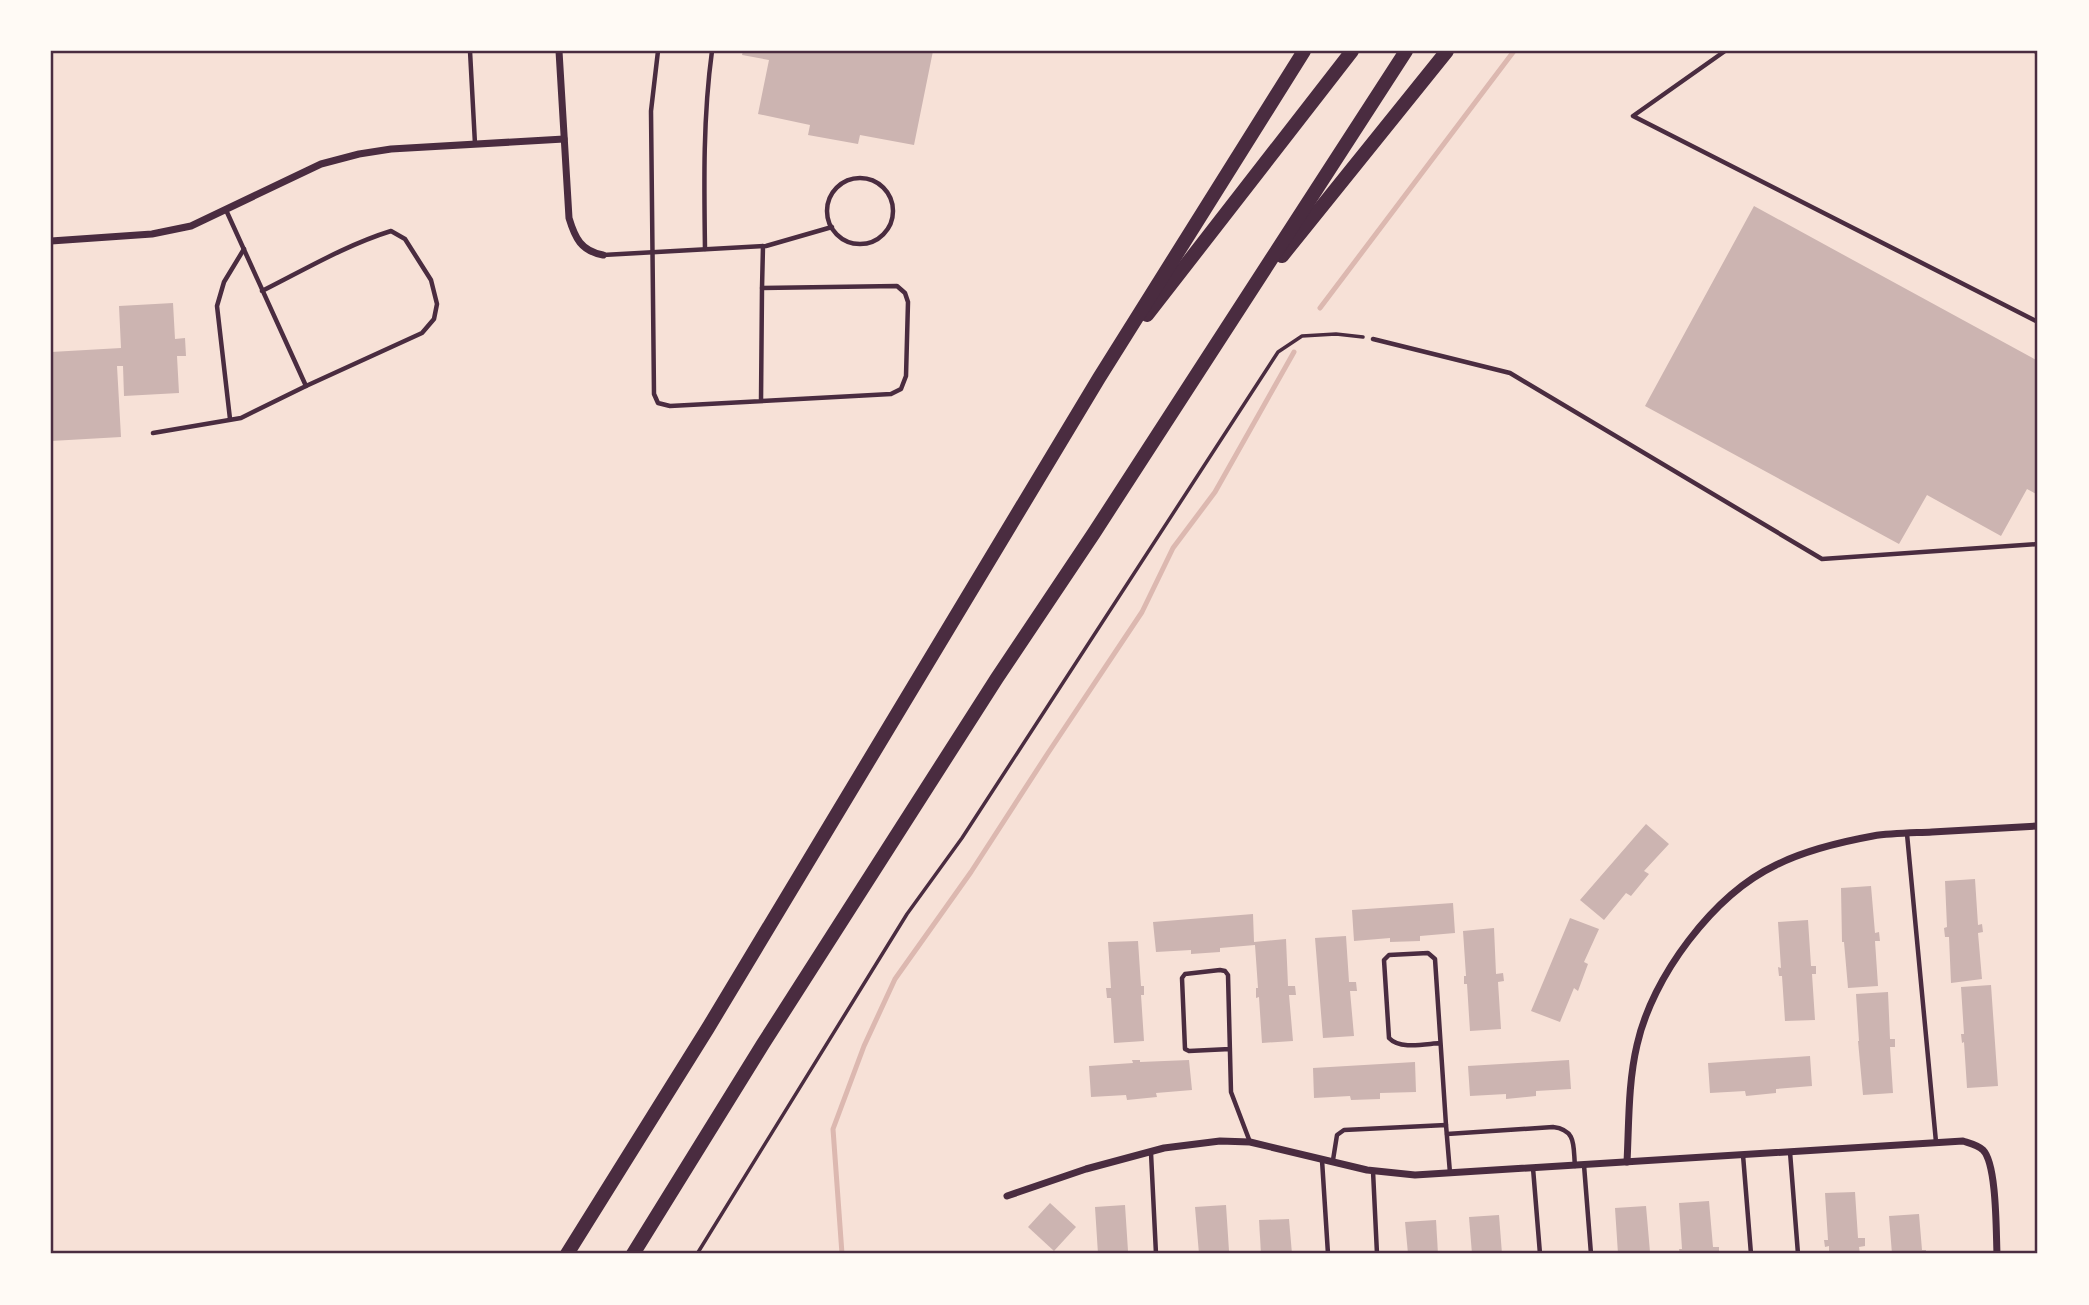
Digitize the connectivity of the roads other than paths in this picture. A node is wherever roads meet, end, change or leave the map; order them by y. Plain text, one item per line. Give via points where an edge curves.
1 (470, 51) edge
2 (559, 51) edge
3 (658, 51) edge
4 (712, 51) edge
5 (1304, 51) edge
6 (1352, 51) edge
7 (1406, 51) edge
8 (1447, 51) edge
9 (1725, 51) edge
10 (564, 139) junction
11 (475, 144) junction
12 (226, 209) junction
13 (832, 227) junction
14 (51, 241) edge
15 (763, 246) junction
16 (244, 249) junction
17 (705, 249) junction
18 (653, 253) junction
19 (603, 255) joint
20 (762, 288) junction
21 (262, 291) junction
22 (1233, 318) junction
23 (2038, 322) edge
24 (1373, 339) road end
25 (1098, 378) junction
26 (306, 386) junction
27 (761, 401) junction
28 (230, 419) junction
29 (153, 433) dead end
30 (2038, 544) edge
31 (2038, 826) edge
32 (1908, 834) junction
33 (1440, 1043) junction
34 (1230, 1049) junction
35 (1446, 1125) junction
36 (1447, 1134) junction
37 (1250, 1142) junction
38 (1936, 1142) junction
39 (1151, 1152) junction
40 (1790, 1152) junction
41 (1742, 1155) junction
42 (1322, 1159) junction
43 (1333, 1160) junction
44 (1627, 1162) junction
45 (1584, 1165) junction
46 (1575, 1166) junction
47 (1533, 1168) junction
48 (1373, 1170) junction
49 (1450, 1173) junction
50 (1007, 1196) dead end
51 (567, 1254) edge
52 (633, 1254) edge
53 (1156, 1254) edge
54 (1328, 1254) edge
55 (1377, 1254) edge
56 (1540, 1254) edge
57 (1591, 1254) edge
58 (1751, 1254) edge
59 (1798, 1254) edge
60 (1997, 1254) edge

1 - 11 lane
2 - 10 street
3 - 18 lane via 651,111
4 - 17 lane via 703,150
5 - 25 highway
6 - 25 highway
7 - 22 highway
8 - 22 highway
9 - 23 lane via 1633,116
10 - 11 street
10 - 19 street via 569,218 575,239 587,250
11 - 12 street via 359,154 321,164
12 - 14 street via 191,226 152,234
12 - 16 lane
13 - 13 lane via 852,243 877,239 892,219 889,194 869,179 844,182 828,202
13 - 15 lane
15 - 17 lane
15 - 20 lane
16 - 21 lane
16 - 28 lane via 224,282 217,306
17 - 18 lane
18 - 19 lane
18 - 27 lane via 654,394 658,403
20 - 27 lane
20 - 27 lane via 897,286 908,302 906,376 901,389 891,394
21 - 26 lane
21 - 26 lane via 391,231 405,239 431,280 437,304 422,333
22 - 52 highway via 959,737
24 - 30 lane via 1510,373 1822,559
25 - 51 highway
26 - 28 lane
28 - 29 lane
31 - 32 street
32 - 38 lane
32 - 44 street via 1824,847 1776,865 1714,911 1679,952 1650,1003 1637,1045
33 - 33 lane via 1435,959 1428,953 1388,955 1384,960 1390,1038 1401,1045
33 - 35 lane
34 - 34 lane via 1228,975 1225,971 1185,974 1185,1049
34 - 37 lane via 1231,1092
35 - 36 lane
35 - 43 lane via 1344,1130 1337,1135
36 - 46 lane via 1565,1128 1572,1136
36 - 49 lane
37 - 39 street via 1220,1141
37 - 42 street
38 - 40 street
38 - 60 street via 1963,1141 1986,1153 1992,1173
39 - 50 street
39 - 53 lane
40 - 41 street
40 - 59 lane
41 - 44 street
41 - 58 lane
42 - 43 street
42 - 54 lane
43 - 48 street
44 - 45 street
45 - 46 street
45 - 57 lane
46 - 47 street
47 - 49 street
47 - 56 lane
48 - 49 street
48 - 55 lane

